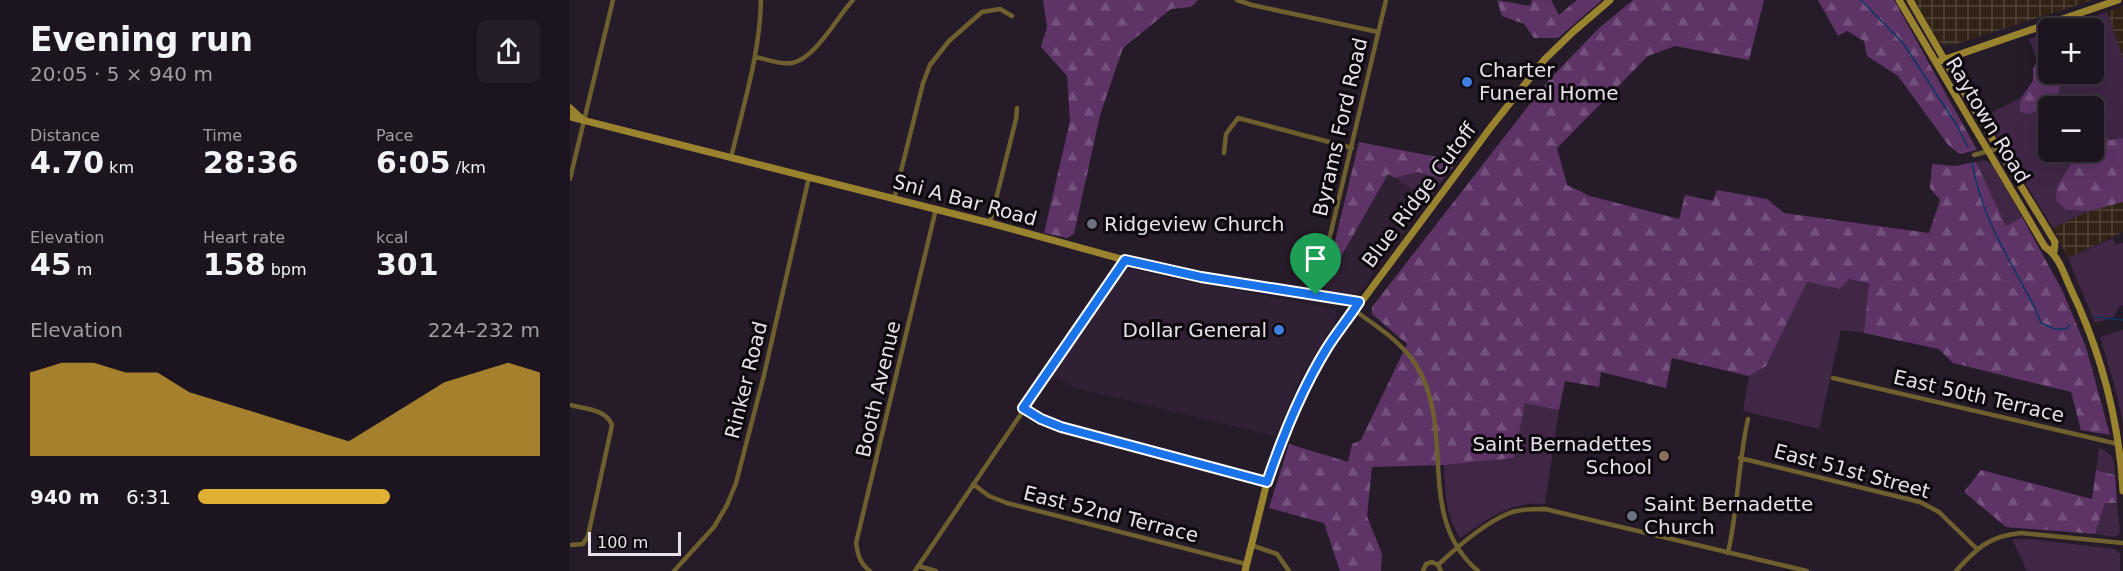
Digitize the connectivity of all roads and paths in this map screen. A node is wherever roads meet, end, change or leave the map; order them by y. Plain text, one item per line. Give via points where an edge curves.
1 (613, 0) edge
2 (761, 0) edge
3 (853, 0) edge
4 (1238, 0) edge
5 (1386, 0) edge
6 (1610, 0) edge
7 (1899, 0) edge
8 (1910, 0) edge
9 (2118, 0) edge
10 (1012, 16) dead end
11 (1378, 32) junction
12 (755, 57) junction
13 (1944, 59) junction
14 (1935, 63) junction
15 (570, 108) edge
16 (1017, 108) dead end
17 (570, 117) edge
18 (584, 120) junction
19 (1352, 148) junction
20 (1999, 148) junction
21 (1988, 151) junction
22 (1224, 153) dead end
23 (1974, 156) dead end
24 (731, 158) junction
25 (809, 177) junction
26 (570, 179) edge
27 (894, 198) junction
28 (936, 209) junction
29 (990, 223) junction
30 (2054, 252) junction
31 (1125, 260) junction
32 (1316, 295) junction
33 (1359, 302) junction
34 (1354, 310) junction
35 (1833, 378) dead end
36 (570, 405) edge
37 (1023, 408) junction
38 (1748, 419) dead end
39 (2118, 444) junction
40 (1740, 458) junction
41 (1267, 482) junction
42 (973, 484) junction
43 (2123, 490) edge
44 (2123, 543) edge
45 (570, 545) edge
46 (1251, 545) junction
47 (1458, 546) junction
48 (1977, 549) junction
49 (1728, 553) junction
50 (1438, 565) junction
51 (1246, 568) edge
52 (916, 569) edge
53 (674, 571) edge
54 (870, 571) edge
55 (936, 571) edge
56 (1289, 571) edge
57 (1423, 571) edge
58 (1441, 571) edge
59 (1478, 571) edge
60 (1807, 571) edge
61 (1956, 571) edge

1 - 18 street
2 - 12 street
3 - 12 street via 813,51 801,60 790,63
4 - 11 street
5 - 11 street, Byrams Ford Road
6 - 33 main road, Blue Ridge Cutoff via 1545,59
7 - 14 main road, Raytown Road
8 - 13 main road, Raytown Road
9 - 13 main road
10 - 27 street via 1000,9 982,12 930,64
11 - 19 street, Byrams Ford Road
12 - 24 street
13 - 14 main road
13 - 20 main road, Raytown Road
14 - 21 main road, Raytown Road
15 - 18 main road, Sni A Bar Road
16 - 29 street
17 - 18 main road
18 - 24 main road, Sni A Bar Road
18 - 26 street
19 - 22 street via 1238,118 1226,134
19 - 32 street, Byrams Ford Road
20 - 21 street
20 - 30 main road, Raytown Road via 2055,242
21 - 23 street
21 - 30 main road, Raytown Road via 2045,247
24 - 25 main road, Sni A Bar Road
25 - 27 main road, Sni A Bar Road
25 - 53 street, Rinker Road via 736,483 714,527
27 - 28 main road, Sni A Bar Road
28 - 29 main road, Sni A Bar Road
28 - 54 street, Booth Avenue via 856,543 858,556
29 - 31 main road, Sni A Bar Road
30 - 39 main road, Raytown Road via 2090,334
31 - 32 main road, Sni A Bar Road via 1201,277
31 - 37 street
32 - 33 main road, Sni A Bar Road
33 - 34 main road, Blue Ridge Cutoff
34 - 41 main road, Blue Ridge Cutoff via 1302,393
34 - 47 street via 1402,346 1427,386 1436,426 1440,501
35 - 39 street, East 50th Terrace
36 - 45 street via 602,413 608,417 612,430 588,536 580,545
37 - 41 street via 1061,427
37 - 42 street
38 - 40 street
39 - 43 main road, Raytown Road
40 - 48 street, East 51st Street via 1920,502 1939,512
40 - 49 street
41 - 46 main road, Blue Ridge Cutoff
42 - 51 street, East 52nd Terrace via 1007,503
42 - 52 street
44 - 48 street via 2021,533 2005,534
46 - 51 main road, Blue Ridge Cutoff
46 - 56 street via 1277,554
47 - 49 street via 1507,514 1545,509
47 - 50 street
47 - 59 street
48 - 61 street
49 - 60 street
50 - 57 street via 1429,563
50 - 58 street
52 - 55 street

